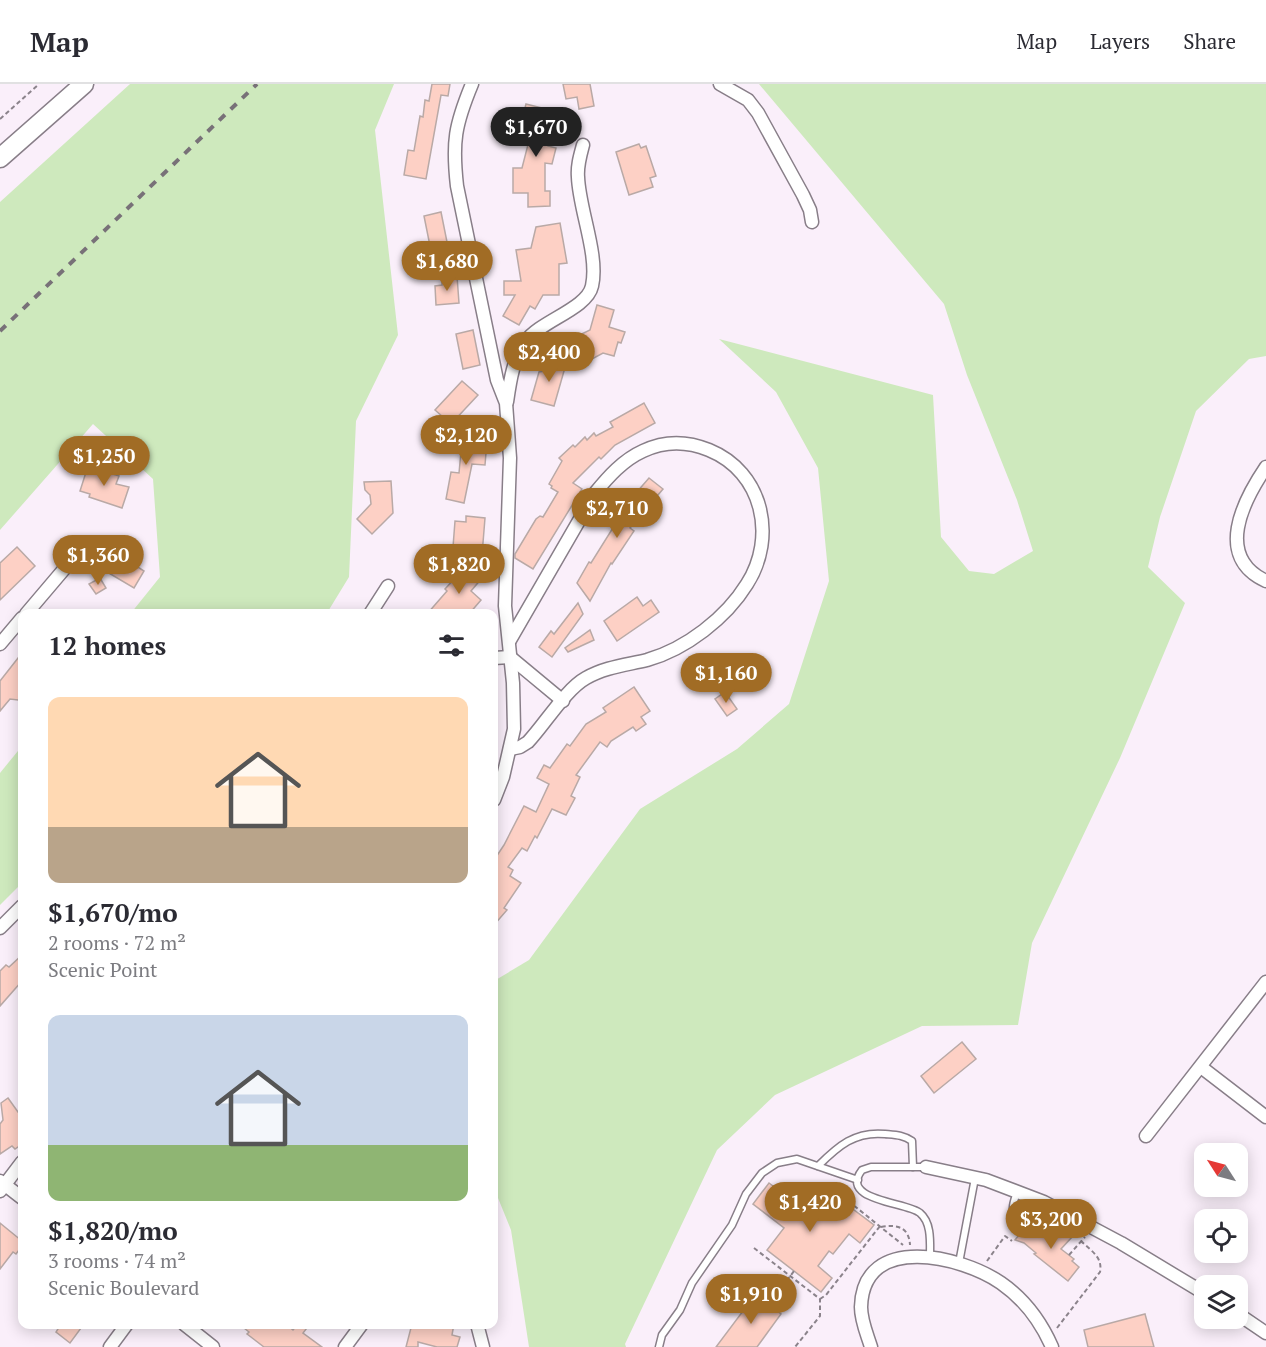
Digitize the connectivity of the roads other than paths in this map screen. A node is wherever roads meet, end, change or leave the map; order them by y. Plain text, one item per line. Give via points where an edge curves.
1 (84, 84) edge
2 (472, 84) edge
3 (720, 84) edge
4 (583, 145) dead end
5 (0, 158) edge
6 (812, 222) dead end
7 (506, 403) junction
8 (1266, 467) edge
9 (82, 548) dead end
10 (1266, 581) edge
11 (388, 586) dead end
12 (30, 609) edge
13 (373, 609) edge
14 (18, 623) edge
15 (510, 640) junction
16 (0, 644) edge
17 (510, 657) junction
18 (498, 658) edge
19 (563, 700) junction
20 (510, 750) junction
21 (498, 790) edge
22 (18, 910) edge
23 (0, 928) edge
24 (1266, 982) edge
25 (1201, 1067) junction
26 (1266, 1117) edge
27 (1146, 1136) dead end
28 (818, 1166) junction
29 (18, 1167) edge
30 (913, 1167) junction
31 (926, 1167) joint
32 (975, 1178) junction
33 (858, 1180) junction
34 (2, 1185) edge
35 (1017, 1192) junction
36 (18, 1195) edge
37 (1062, 1212) junction
38 (930, 1258) junction
39 (959, 1263) junction
40 (1194, 1287) edge
41 (1248, 1321) edge
42 (124, 1329) edge
43 (190, 1329) edge
44 (358, 1329) edge
45 (478, 1329) edge
46 (1266, 1333) edge
47 (110, 1347) edge
48 (213, 1347) edge
49 (345, 1347) edge
50 (483, 1347) edge
51 (659, 1347) edge
52 (871, 1347) edge
53 (1052, 1347) edge

1 - 5 street
2 - 7 street via 456,130 457,186 497,380
3 - 6 street via 748,100 758,113 803,195
4 - 7 street via 578,177 591,252 592,287 583,299 526,341 514,364
7 - 15 street via 510,458 505,626
8 - 10 street via 1239,517 1236,534 1246,567
9 - 12 street
11 - 13 street
14 - 16 street
15 - 17 street
15 - 19 street via 596,494 630,459 653,447 686,443 719,454 743,474 759,504 763,538 756,567 738,598 682,645 659,656 601,671 579,683
17 - 18 street
17 - 19 street
17 - 20 street via 514,720
19 - 20 street via 528,742
20 - 21 street
22 - 23 street
24 - 25 street
25 - 26 street
25 - 27 street
28 - 30 lane via 841,1144 872,1132 903,1135 912,1141
28 - 33 lane
28 - 51 lane via 788,1159 762,1173 692,1283
29 - 34 street
30 - 31 lane
30 - 33 lane via 872,1167 862,1170
31 - 32 street
32 - 35 street
32 - 39 lane
33 - 38 lane via 859,1188 874,1199 922,1214 929,1228
34 - 36 street
35 - 37 street
35 - 37 lane via 1012,1211 1020,1220 1036,1222
37 - 40 street
38 - 39 street
38 - 52 street via 898,1258 887,1262 868,1280 861,1308
39 - 53 street via 998,1281 1018,1297
41 - 46 street
42 - 47 street
43 - 48 street
44 - 49 street
45 - 50 street

